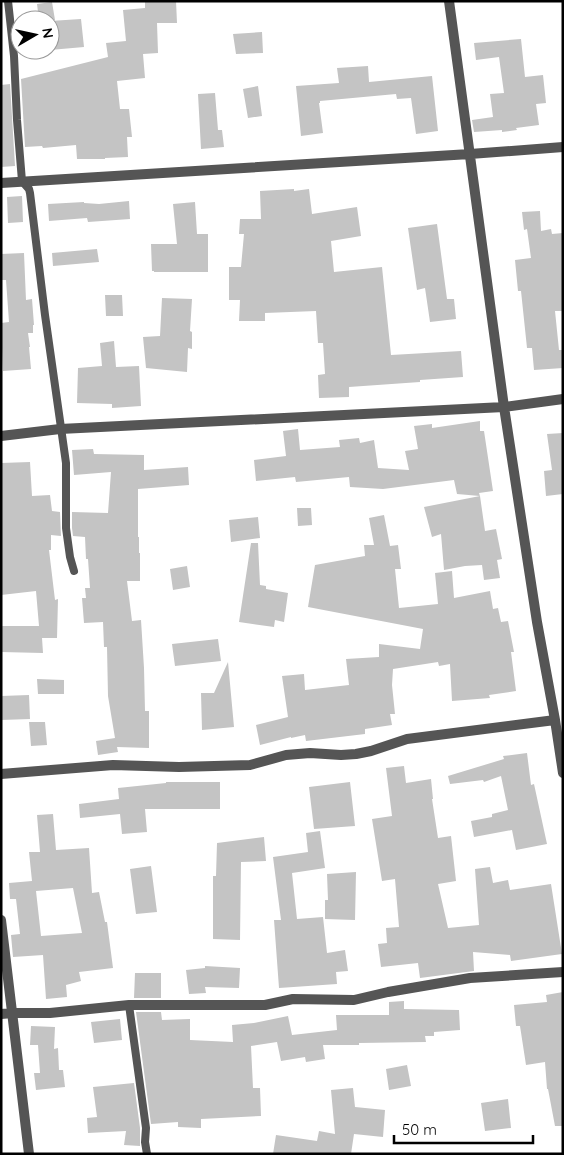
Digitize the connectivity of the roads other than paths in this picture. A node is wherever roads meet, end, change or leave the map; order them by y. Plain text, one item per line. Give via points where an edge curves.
1 (8, 1) edge
2 (449, 1) edge
3 (563, 147) edge
4 (470, 154) junction
5 (22, 181) junction
6 (1, 183) edge
7 (563, 399) edge
8 (504, 407) junction
9 (60, 429) junction
10 (1, 436) edge
11 (74, 571) dead end
12 (555, 720) junction
13 (563, 773) edge
14 (1, 774) edge
15 (1, 920) edge
16 (563, 972) edge
17 (129, 1005) junction
18 (13, 1013) junction
19 (1, 1014) edge
20 (29, 1154) edge
21 (147, 1154) edge

1 - 5 lane
2 - 4 street
3 - 4 street
4 - 5 street
4 - 8 street
5 - 6 street
5 - 9 lane via 30,193
7 - 8 street
8 - 9 street
8 - 12 street
9 - 10 street
9 - 11 lane via 66,463 66,528
12 - 13 street
12 - 14 street via 407,740 356,754 298,753 241,766 113,766
15 - 18 street
16 - 17 street via 470,978 354,1000 294,999 264,1005
17 - 18 street via 50,1013
17 - 21 lane
18 - 19 street
18 - 20 street

